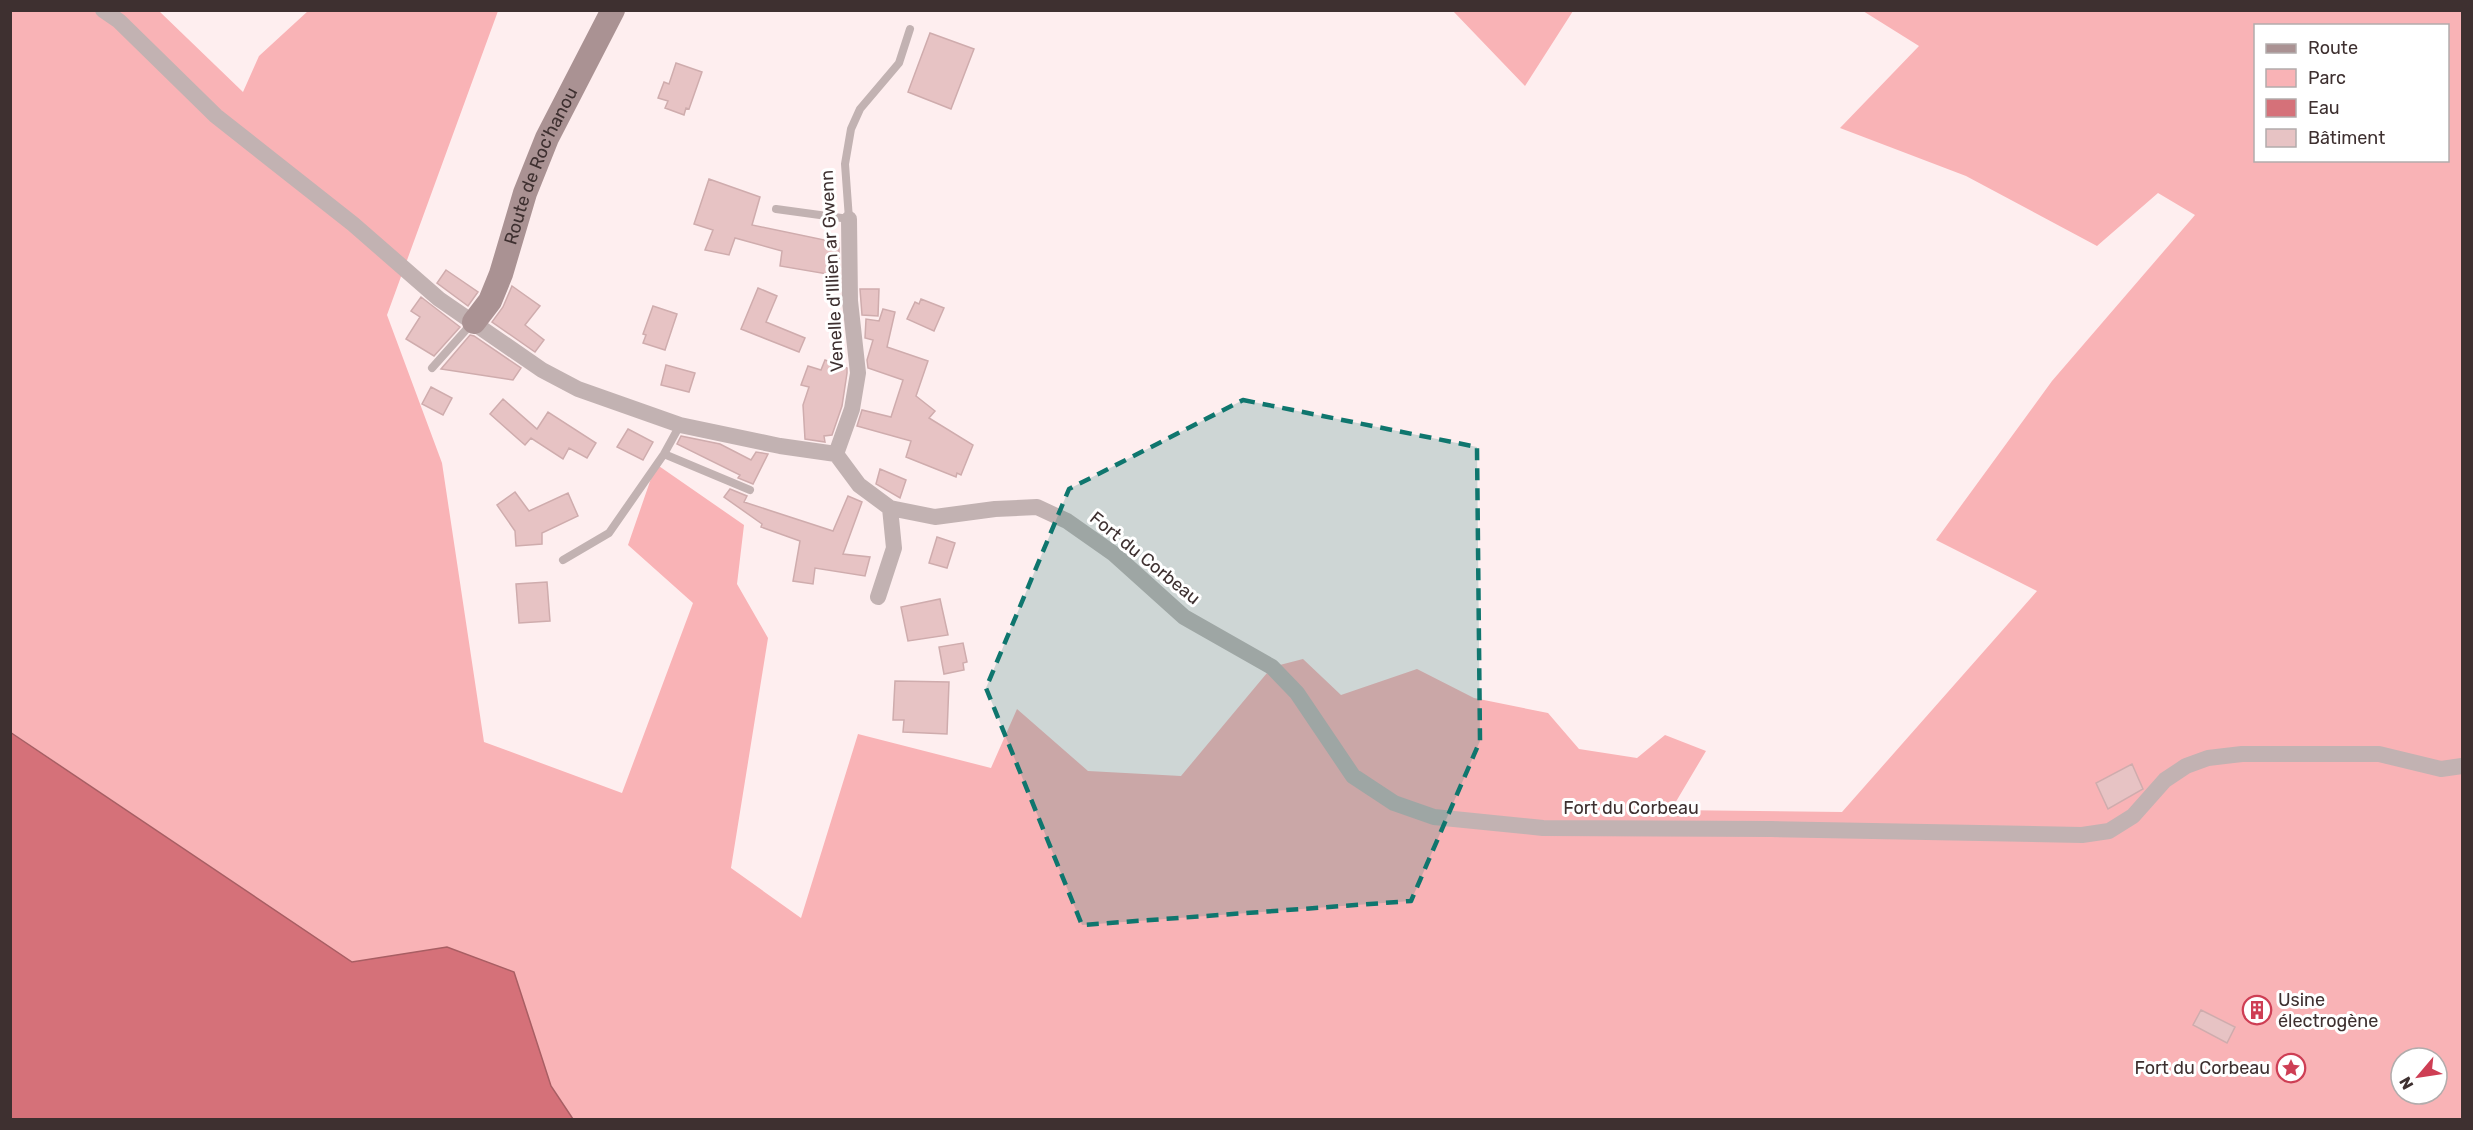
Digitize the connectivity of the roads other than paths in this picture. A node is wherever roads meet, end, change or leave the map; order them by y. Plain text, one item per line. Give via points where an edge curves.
1 (103, 10) edge
2 (613, 10) edge
3 (910, 29) dead end
4 (776, 209) dead end
5 (849, 219) junction
6 (474, 322) junction
7 (432, 368) dead end
8 (680, 425) junction
9 (664, 454) junction
10 (836, 454) junction
11 (750, 490) dead end
12 (890, 508) junction
13 (563, 560) dead end
14 (878, 597) dead end
15 (2463, 766) edge

1 - 6 street via 216,116 353,224 440,299
2 - 6 street, Route de Roc'hanou via 547,138 525,193 501,274 490,301
3 - 5 lane, Venelle d'Illien ar Gwenn via 899,63 860,109 851,129 845,164
4 - 5 lane
5 - 10 street, Venelle d'Illien ar Gwenn via 850,302 858,373 852,409
6 - 7 lane
6 - 8 street via 578,389
8 - 9 lane
8 - 10 street
9 - 11 lane
9 - 13 lane via 609,533
10 - 12 street via 859,485
12 - 14 street via 894,548
12 - 15 street, Fort du Corbeau via 935,517 1037,507 1067,521 1114,554 1184,616 1272,667 1297,693 1353,776 1394,803 1434,817 1543,828 2082,835 2109,831 2133,816 2165,780 2208,758 2242,754 2379,754 2441,769

